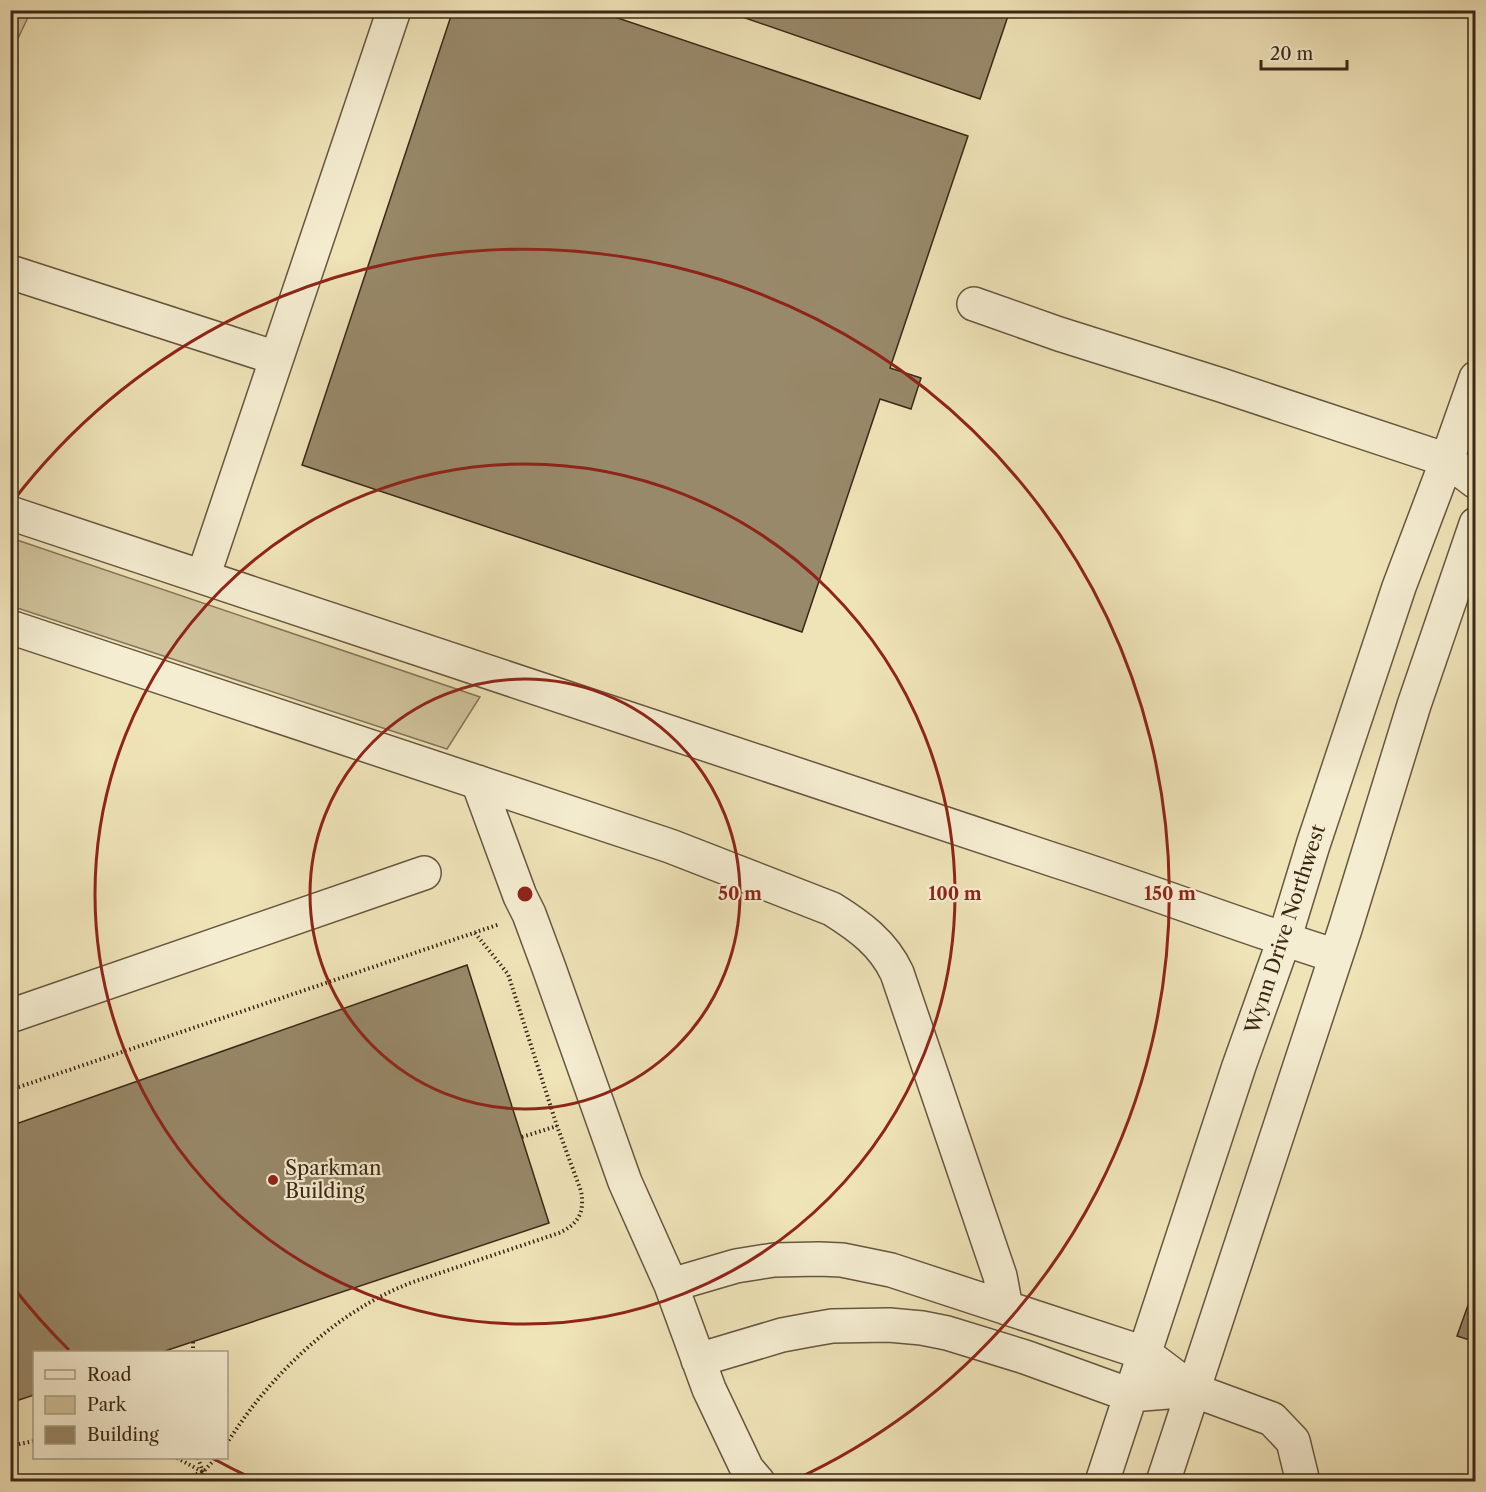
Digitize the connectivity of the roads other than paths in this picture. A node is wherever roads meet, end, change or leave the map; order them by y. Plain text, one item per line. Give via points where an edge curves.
1 (394, 10) edge
2 (10, 272) edge
3 (974, 304) dead end
4 (276, 357) junction
5 (1476, 378) edge
6 (1461, 456) edge
7 (1476, 482) edge
8 (10, 513) edge
9 (1476, 524) edge
10 (202, 578) junction
11 (10, 627) edge
12 (478, 782) junction
13 (537, 802) junction
14 (495, 828) junction
15 (424, 873) dead end
16 (1284, 940) junction
17 (1336, 956) junction
18 (10, 1016) edge
19 (671, 1285) junction
20 (1006, 1308) junction
21 (1144, 1353) junction
22 (698, 1360) junction
23 (1193, 1390) junction
24 (1130, 1395) junction
25 (758, 1482) edge
26 (1102, 1482) edge
27 (1163, 1482) edge
28 (1303, 1482) edge

1 - 4 street
2 - 4 street
3 - 6 street via 1221,385
4 - 10 street
5 - 6 street, Wynn Drive Northwest
6 - 7 street
6 - 16 street, Wynn Drive Northwest via 1396,598
8 - 10 street
9 - 17 street via 1414,705
10 - 16 street via 1062,862
11 - 12 street
12 - 13 street
12 - 14 street
13 - 14 street
13 - 20 street via 670,846 832,909 882,948 897,973 1000,1276
14 - 19 street via 625,1182
15 - 18 street
16 - 17 street
16 - 21 street, Wynn Drive Northwest
17 - 23 street
19 - 20 street via 736,1266 819,1259 891,1270
19 - 22 street
20 - 21 street
21 - 23 street
21 - 24 street, Wynn Drive Northwest
22 - 24 street via 809,1330 889,1325 947,1333
22 - 25 street via 742,1459
23 - 24 street
23 - 27 street
23 - 28 street via 1272,1419 1293,1441
24 - 26 street, Wynn Drive Northwest

